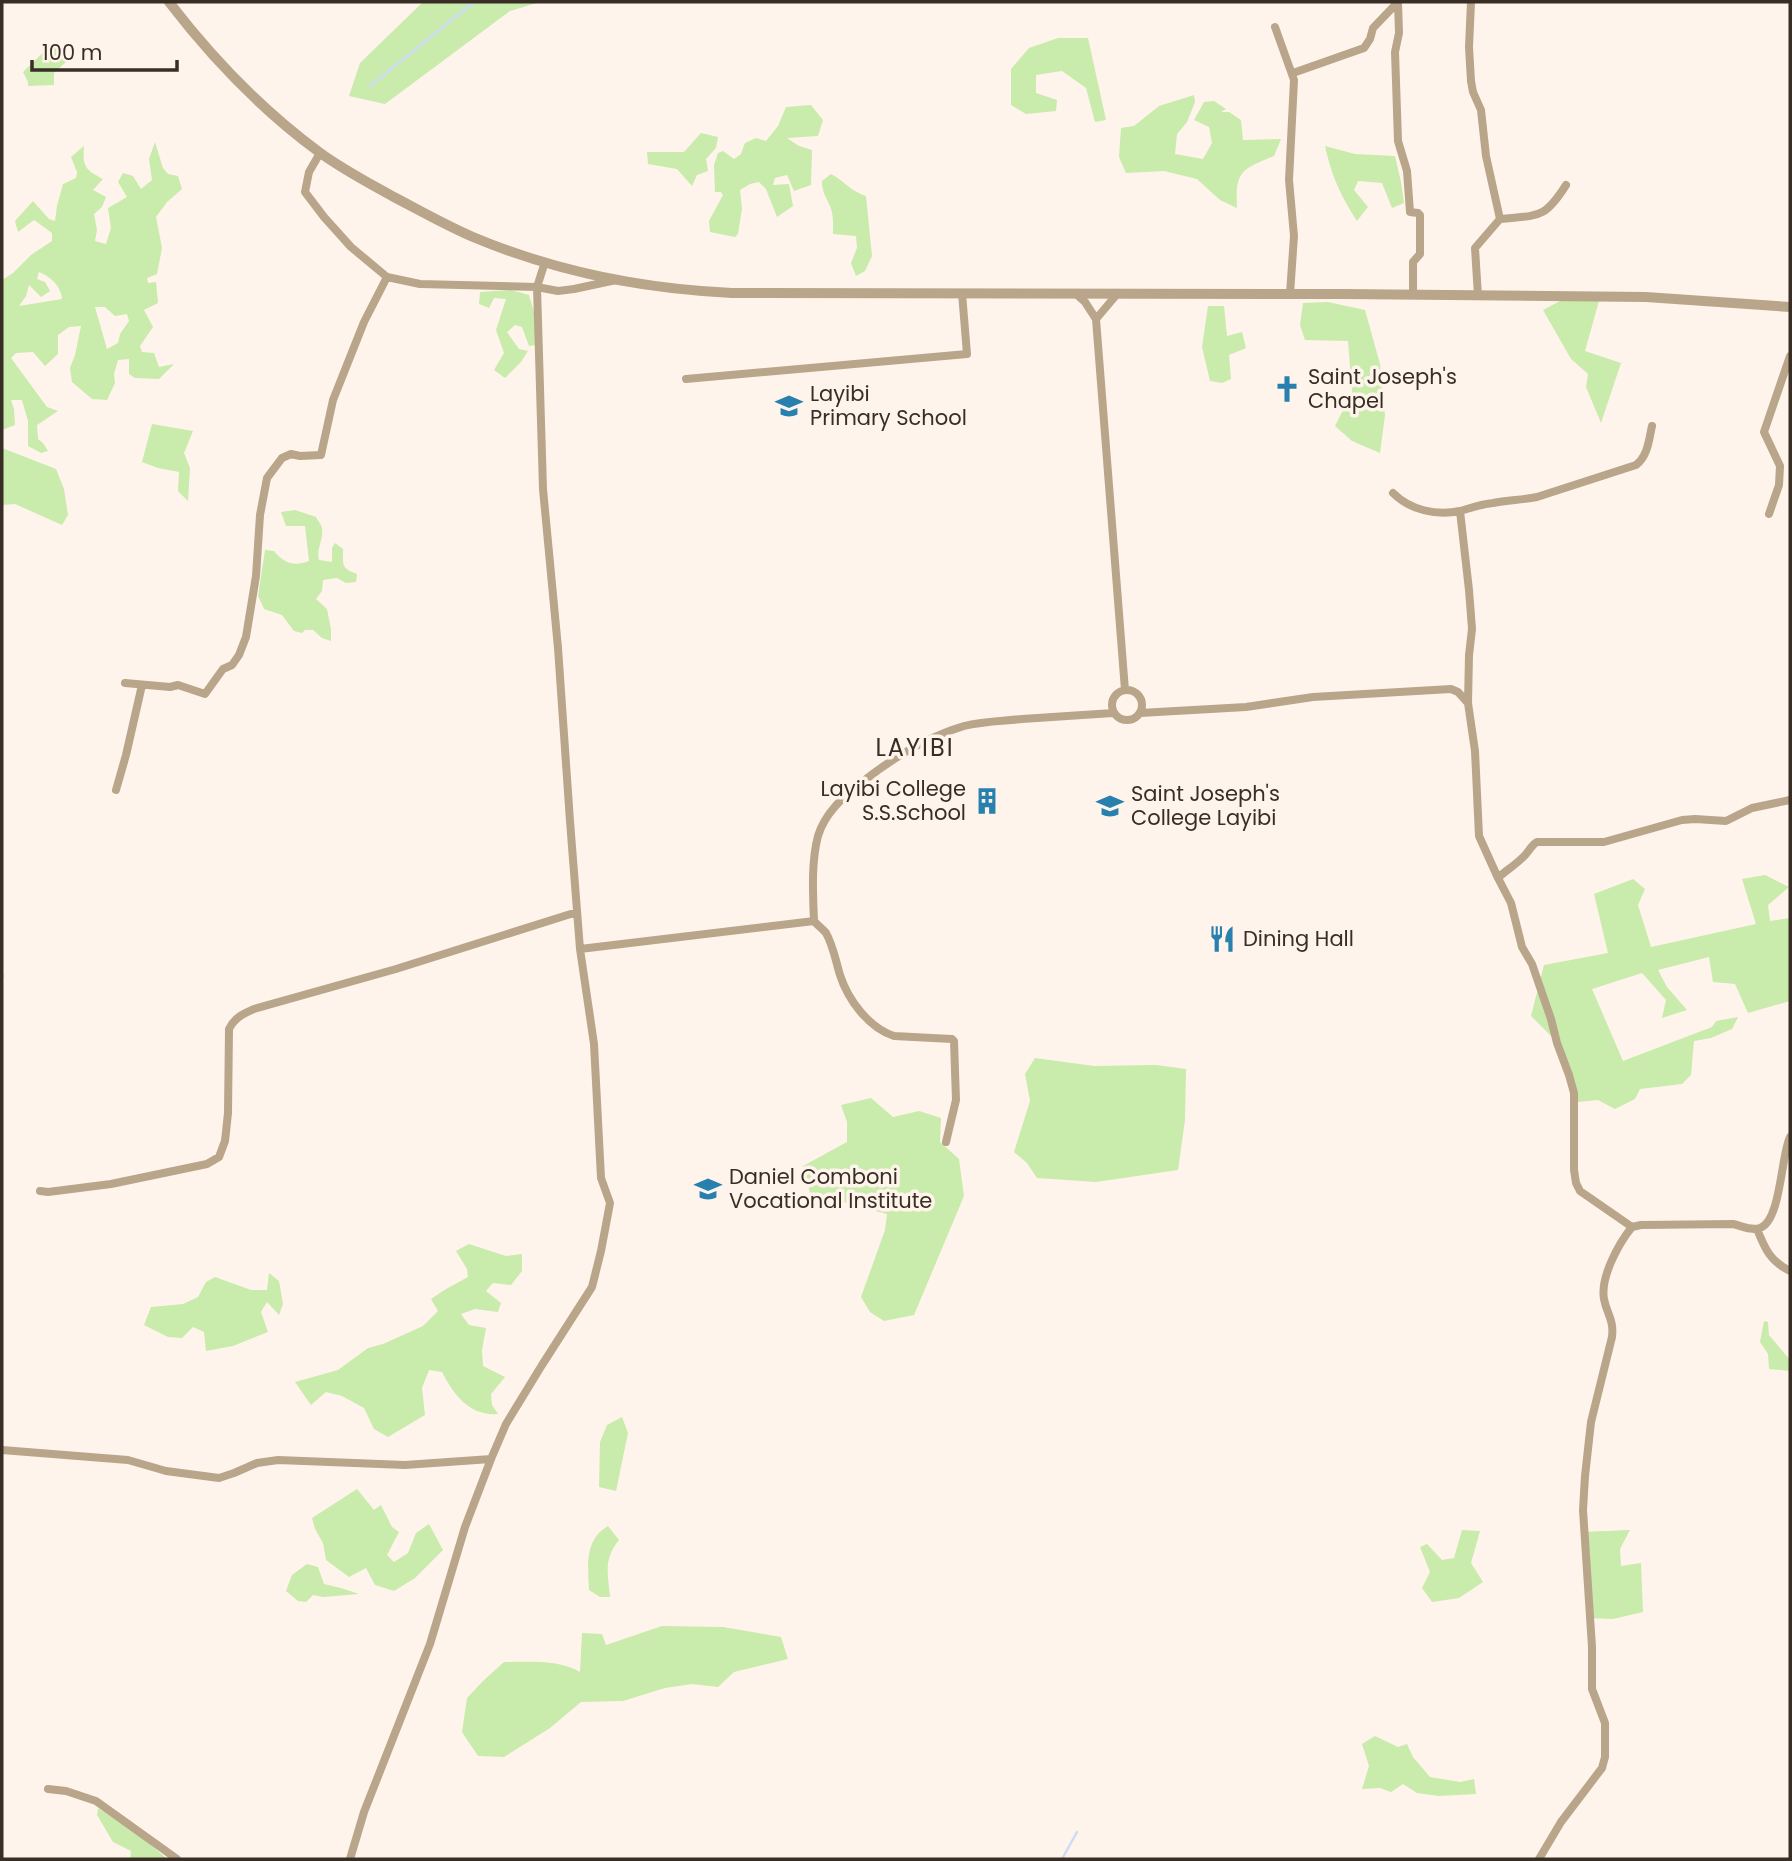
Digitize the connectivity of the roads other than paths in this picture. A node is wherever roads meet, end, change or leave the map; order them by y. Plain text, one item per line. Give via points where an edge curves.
1 (169, 2) edge
2 (1398, 2) edge
3 (1471, 2) edge
4 (1275, 27) dead end
5 (1293, 73) junction
6 (320, 153) junction
7 (1566, 185) dead end
8 (1500, 219) junction
9 (545, 262) junction
10 (387, 277) junction
11 (618, 279) junction
12 (537, 287) junction
13 (962, 293) junction
14 (1075, 293) junction
15 (1118, 293) junction
16 (1290, 294) junction
17 (1413, 295) junction
18 (1478, 296) junction
19 (1790, 307) edge
20 (1096, 319) junction
21 (1790, 356) edge
22 (686, 379) dead end
23 (1652, 426) dead end
24 (1393, 493) dead end
25 (1460, 511) junction
26 (1769, 514) dead end
27 (125, 683) dead end
28 (142, 685) junction
29 (1125, 690) junction
30 (1468, 704) junction
31 (1114, 713) junction
32 (1140, 713) junction
33 (116, 790) dead end
34 (1790, 800) edge
35 (1498, 878) junction
36 (577, 912) junction
37 (814, 922) junction
38 (580, 949) junction
39 (1790, 1137) edge
40 (946, 1142) dead end
41 (40, 1191) dead end
42 (1632, 1227) junction
43 (1757, 1229) junction
44 (1790, 1271) edge
45 (2, 1450) edge
46 (491, 1459) junction
47 (48, 1789) dead end
48 (177, 1859) edge
49 (350, 1859) edge
50 (1538, 1859) edge

1 - 6 street via 244,88
2 - 5 street via 1373,28 1364,48
2 - 17 street via 1398,141 1407,171 1410,212 1420,215
3 - 8 street via 1471,81
4 - 5 street
5 - 16 street
6 - 9 street via 430,216
6 - 10 street via 309,172 306,192 351,247
7 - 8 street via 1546,212
8 - 18 street via 1475,248
9 - 11 street
9 - 12 street
10 - 12 street via 421,284
10 - 28 street via 333,400 321,456 290,454 267,478 248,628 239,655 206,694 178,685
11 - 12 street via 558,291
11 - 13 street via 687,291 732,293
12 - 36 street via 544,489
13 - 14 street
13 - 22 street via 967,354
14 - 15 street
14 - 20 street
15 - 16 street
15 - 20 street
16 - 17 street
17 - 18 street
18 - 19 street via 1646,297
20 - 29 street
21 - 26 street via 1763,432 1780,466
23 - 25 street via 1645,455 1636,465 1537,497
24 - 25 street via 1416,508
25 - 30 street via 1472,629
27 - 28 street
28 - 33 street
29 - 31 street via 1116,694
29 - 32 street via 1141,700
30 - 32 street via 1451,689
30 - 35 street via 1479,836
31 - 32 street via 1128,720
31 - 37 street via 966,726 886,765 839,801 823,825 814,854
34 - 35 street via 1752,808 1726,821 1682,820 1604,842 1537,842
35 - 42 street via 1511,903 1521,947 1532,964 1574,1093 1576,1183 1580,1191
36 - 38 street
36 - 41 street via 240,1015 229,1029 228,1114 219,1157 207,1164 119,1182
37 - 38 street
37 - 40 street via 826,933 852,998 873,1024 894,1036 954,1041 956,1100
38 - 46 street via 594,1044 601,1178 610,1203 592,1287 506,1424
39 - 43 street via 1769,1222
42 - 43 street via 1733,1224
42 - 50 street via 1616,1251 1603,1286 1612,1337 1591,1422 1583,1510 1592,1689 1605,1723 1605,1757 1602,1768
43 - 44 street via 1763,1247
45 - 46 street via 128,1460 219,1478 278,1460 405,1465
46 - 49 street via 430,1644
47 - 48 street via 96,1801

